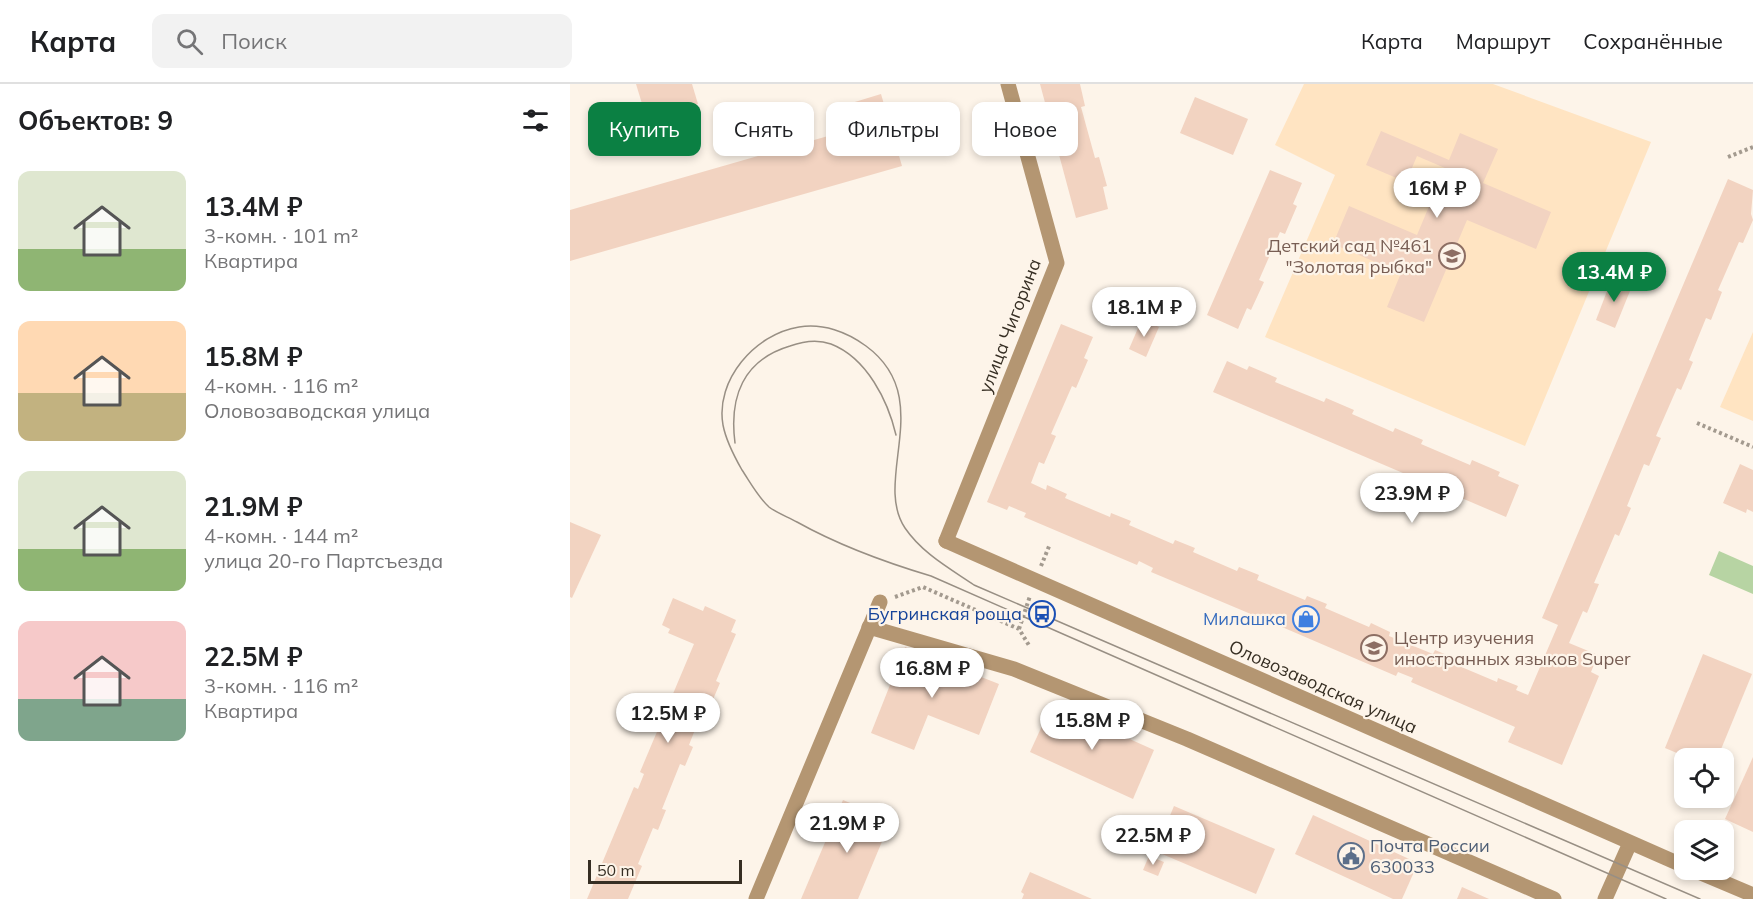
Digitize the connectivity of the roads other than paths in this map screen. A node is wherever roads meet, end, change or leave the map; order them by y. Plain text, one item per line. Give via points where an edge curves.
1 (1008, 84) edge
2 (946, 541) joint
3 (880, 602) road end
4 (869, 627) junction
5 (1630, 843) junction
6 (1674, 862) edge
7 (1718, 880) edge
8 (1753, 895) edge
9 (756, 899) edge
10 (1554, 899) edge
11 (1605, 899) edge

1 - 2 street, улица Чигорина via 1057,263
2 - 5 street, Оловозаводская улица
3 - 4 street
4 - 9 street
4 - 10 street via 1014,669 1187,739
5 - 6 street, Оловозаводская улица
5 - 11 street
7 - 8 street

